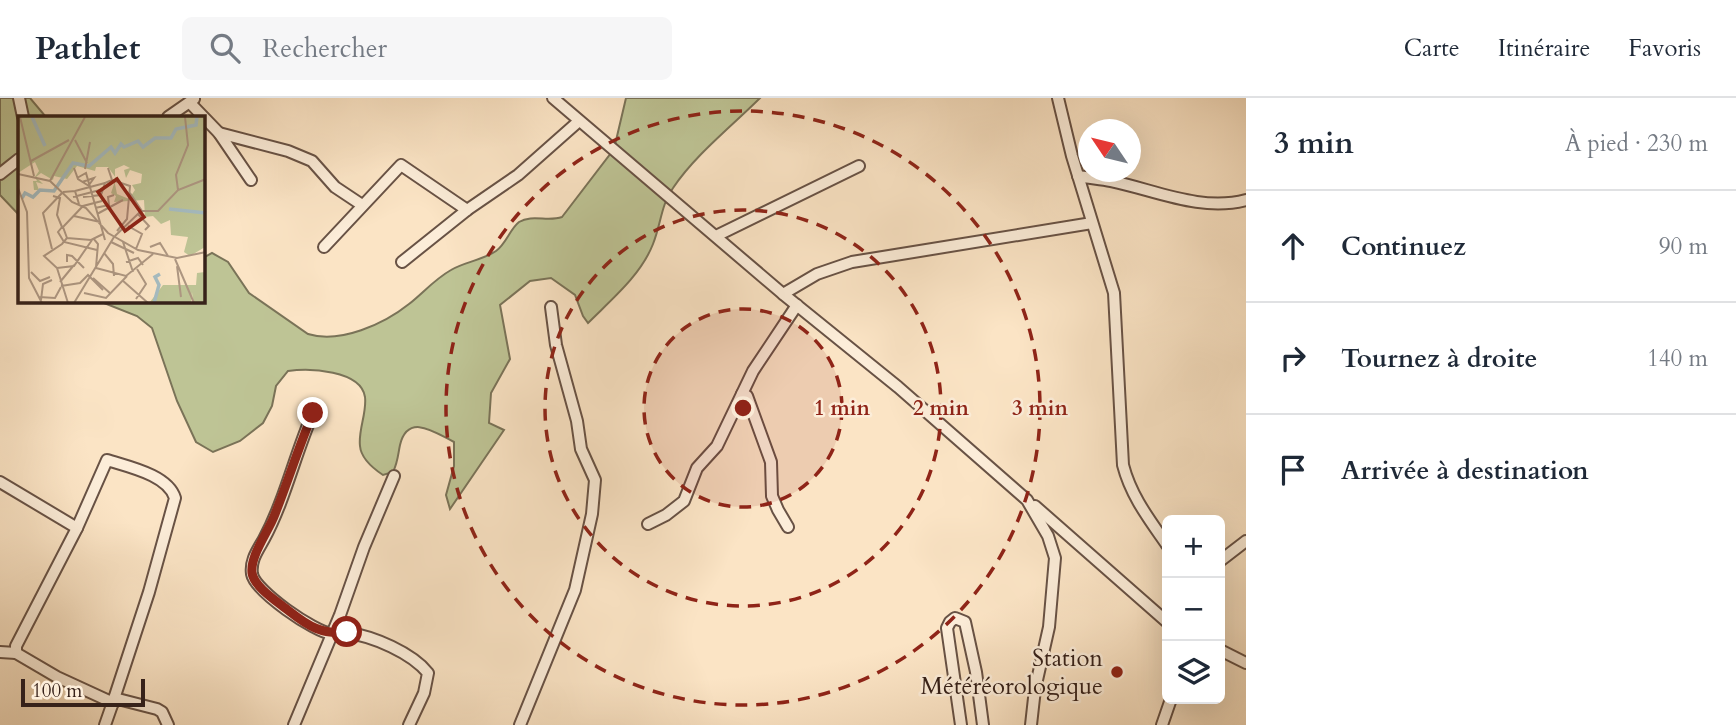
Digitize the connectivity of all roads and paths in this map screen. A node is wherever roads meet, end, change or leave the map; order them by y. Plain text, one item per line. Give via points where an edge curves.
1 (19, 98) edge
2 (553, 98) edge
3 (1058, 98) edge
4 (192, 100) edge
5 (23, 116) edge
6 (169, 116) edge
7 (579, 121) junction
8 (219, 132) junction
9 (18, 160) edge
10 (859, 166) dead end
11 (0, 174) edge
12 (1078, 176) edge
13 (251, 180) dead end
14 (1080, 182) edge
15 (1116, 182) edge
16 (1246, 200) edge
17 (362, 205) junction
18 (467, 210) junction
19 (1092, 223) junction
20 (716, 236) junction
21 (324, 247) dead end
22 (402, 262) dead end
23 (783, 294) junction
24 (797, 305) junction
25 (551, 307) dead end
26 (742, 394) junction
27 (313, 413) dead end
28 (394, 476) dead end
29 (0, 482) edge
30 (1027, 500) junction
31 (649, 524) dead end
32 (788, 527) dead end
33 (77, 528) junction
34 (1162, 538) edge
35 (1246, 541) edge
36 (1225, 557) edge
37 (340, 615) junction
38 (1162, 618) edge
39 (347, 632) junction
40 (331, 634) junction
41 (0, 652) edge
42 (1225, 652) edge
43 (16, 653) junction
44 (1246, 663) edge
45 (113, 701) junction
46 (1169, 704) edge
47 (105, 725) edge
48 (168, 725) edge
49 (293, 725) edge
50 (410, 725) edge
51 (520, 725) edge
52 (961, 725) edge
53 (983, 725) edge
54 (1031, 725) edge
55 (1162, 725) edge

1 - 5 street
2 - 7 street
3 - 12 street
4 - 6 street
4 - 8 street
7 - 18 street via 518,175
7 - 20 street
8 - 13 street
8 - 17 street via 312,161 335,187
9 - 11 street
10 - 20 street
14 - 19 street
15 - 16 street via 1194,202 1218,205
17 - 18 street via 405,165
17 - 21 street
18 - 22 street
19 - 23 street via 852,262 817,274
19 - 34 street via 1114,293 1121,446 1128,484
20 - 23 street
23 - 24 street
24 - 26 street
24 - 30 street
25 - 51 street via 581,449 595,480 575,590
26 - 31 street via 717,446 697,468 684,501
26 - 32 street via 747,396 771,462 772,496
27 - 40 street via 275,514 254,555 252,574 254,581 300,619
28 - 37 street
29 - 33 street
30 - 38 street
30 - 54 street via 1055,558 1049,626
33 - 43 street
33 - 45 street via 107,460 151,476 173,491 175,498 149,592
35 - 36 street
37 - 39 street
37 - 40 street
39 - 40 street
39 - 50 street via 414,658 428,673
40 - 49 street
41 - 43 street
42 - 44 street
43 - 45 street
45 - 47 street
45 - 48 street via 157,709
46 - 55 street
52 - 53 street via 947,628 955,618 965,622

